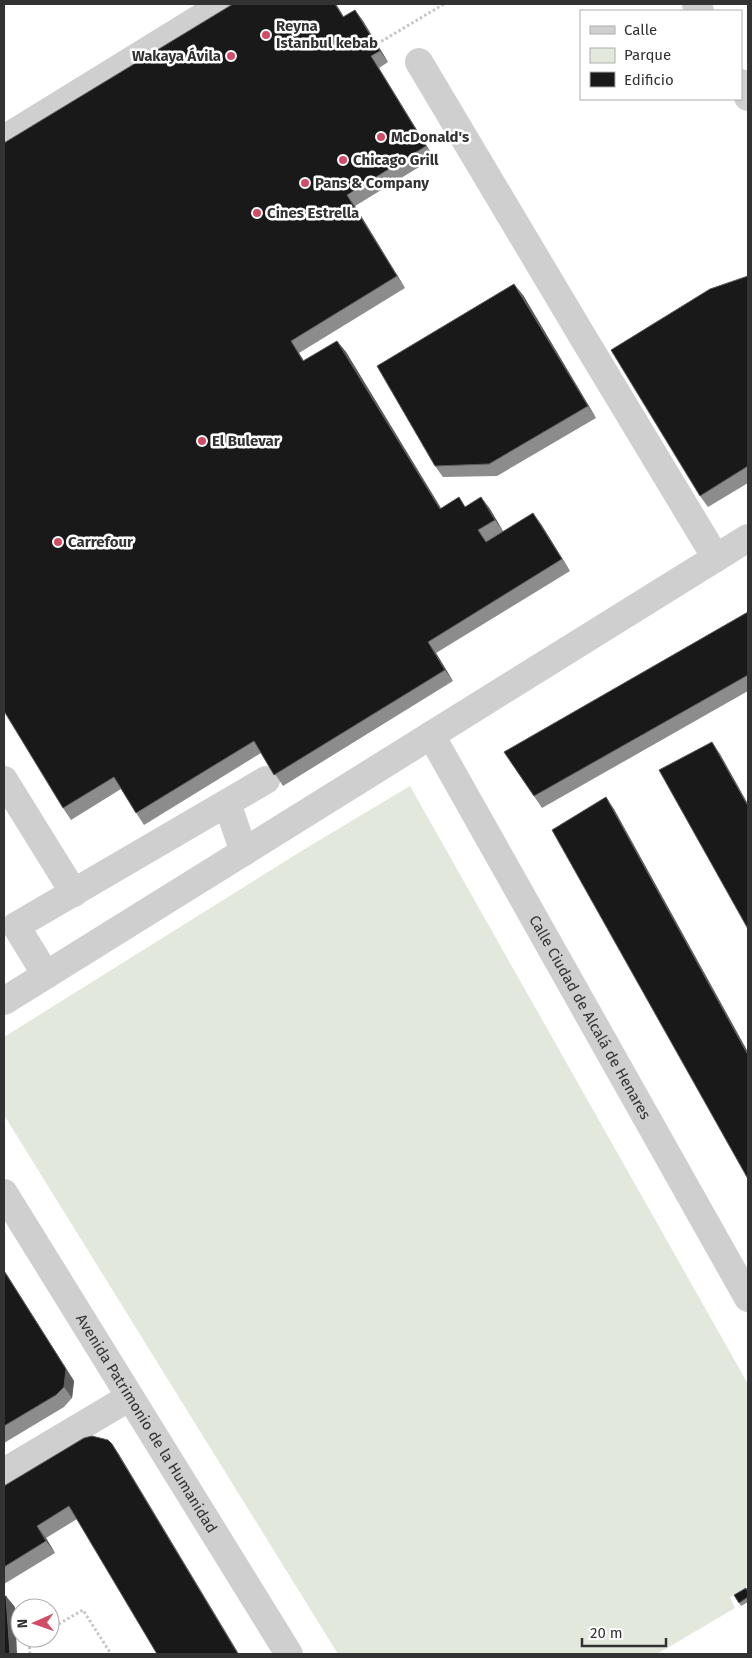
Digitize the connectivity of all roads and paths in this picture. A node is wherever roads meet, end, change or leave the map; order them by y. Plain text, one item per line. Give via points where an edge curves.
1 (223, 4) edge
2 (444, 4) edge
3 (377, 44) edge
4 (419, 62) dead end
5 (742, 85) edge
6 (748, 97) edge
7 (4, 139) edge
8 (748, 538) edge
9 (716, 558) junction
10 (432, 735) junction
11 (4, 780) edge
12 (266, 780) edge
13 (227, 803) junction
14 (244, 852) junction
15 (74, 892) junction
16 (46, 975) junction
17 (4, 1001) edge
18 (4, 1193) edge
19 (748, 1298) edge
20 (130, 1397) junction
21 (4, 1472) edge
22 (60, 1623) edge
23 (111, 1654) edge
24 (289, 1654) edge

1 - 7 street
2 - 3 path
4 - 9 street
5 - 6 street
8 - 9 street
9 - 10 street
10 - 14 street
10 - 19 street, Calle Ciudad de Alcalá de Henares
11 - 15 street
12 - 13 street
13 - 14 street
13 - 15 street
14 - 16 street
15 - 16 street via 16,926
16 - 17 street
18 - 20 street, Avenida Patrimonio de la Humanidad
20 - 21 street
20 - 24 street, Avenida Patrimonio de la Humanidad
22 - 23 path via 83,1610

